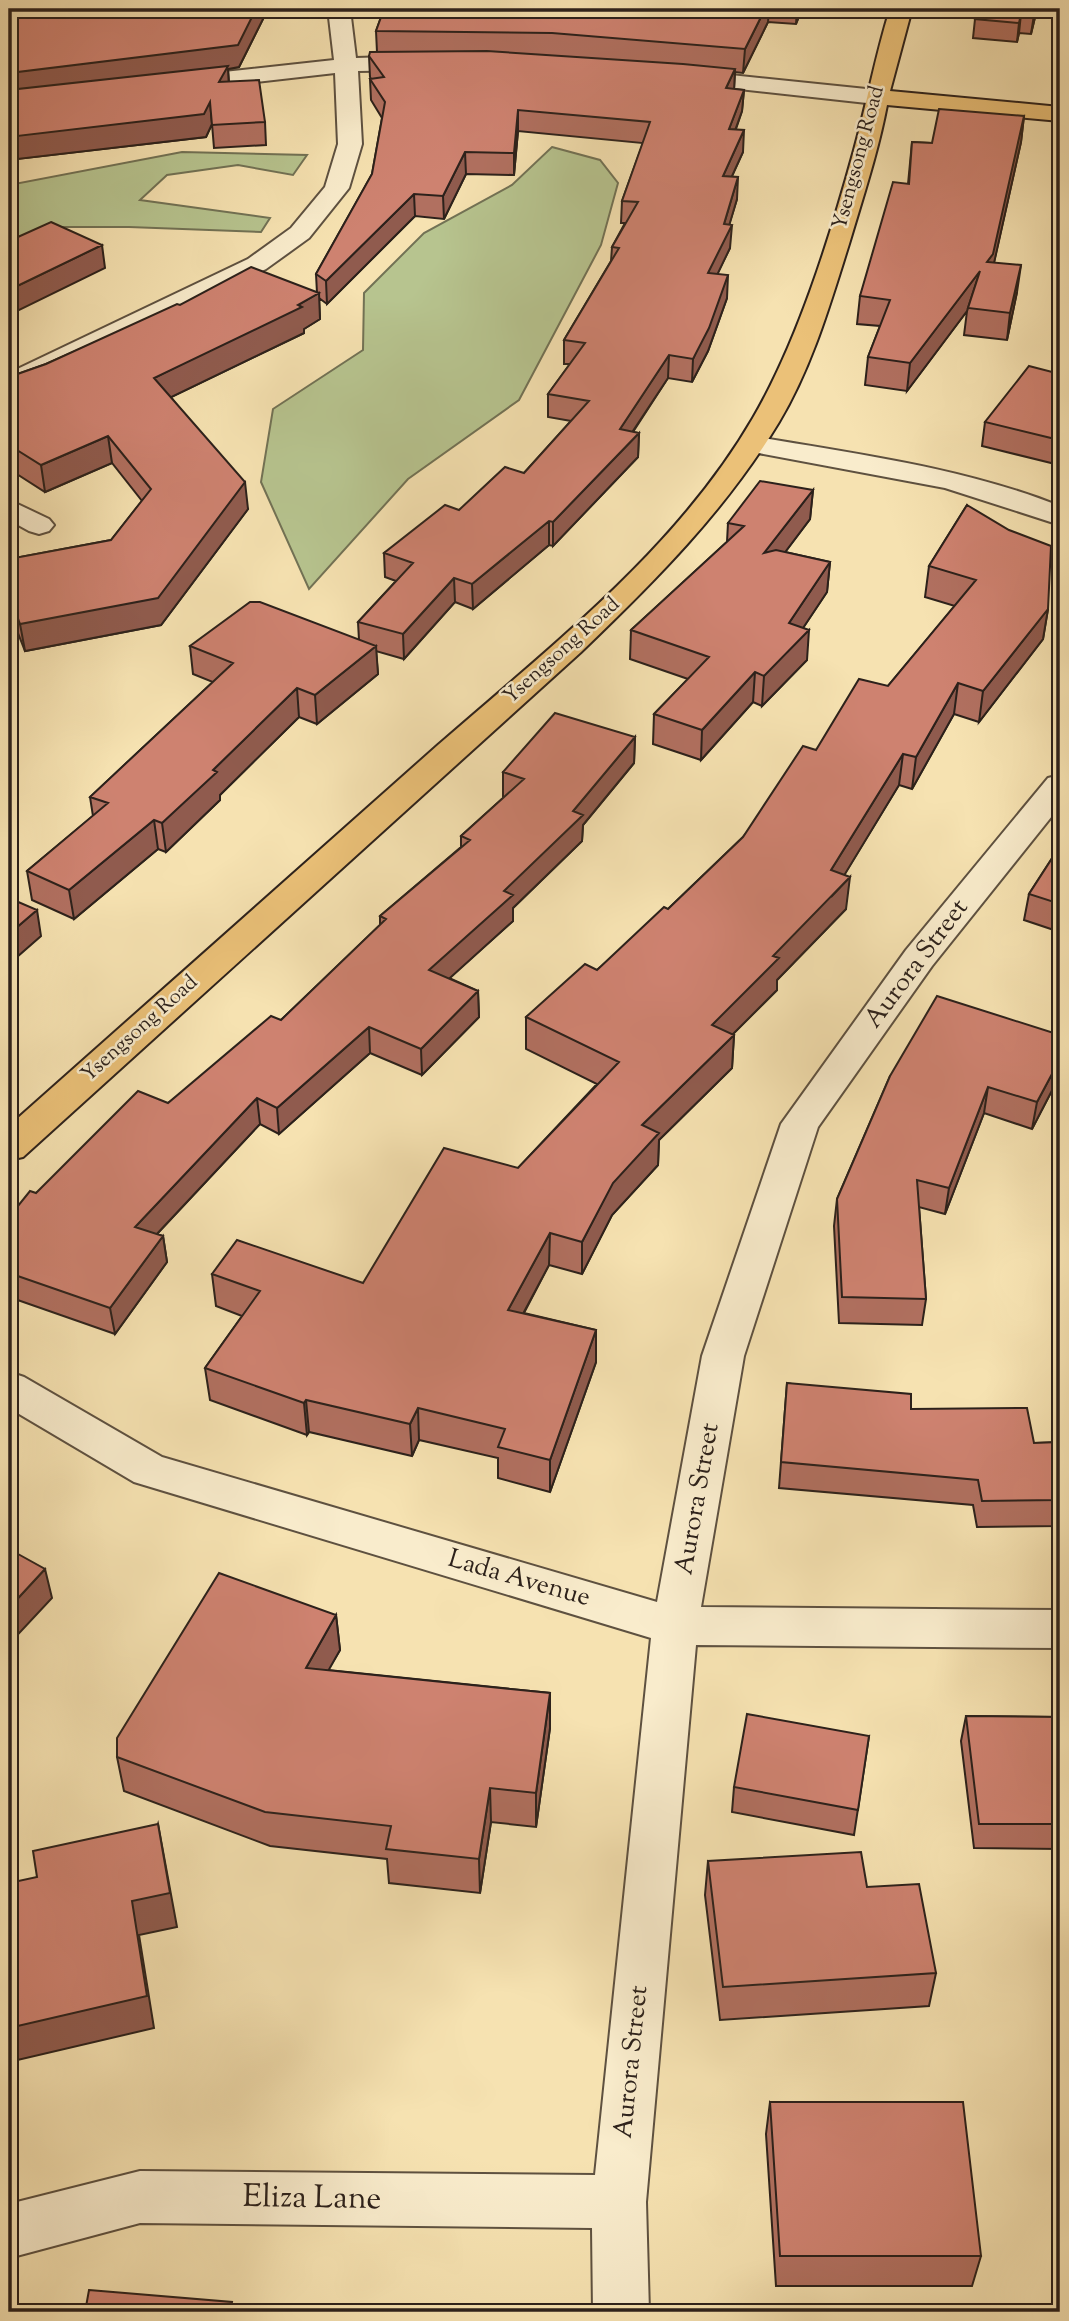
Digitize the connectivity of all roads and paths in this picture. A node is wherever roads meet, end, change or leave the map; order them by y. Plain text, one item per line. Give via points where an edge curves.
1 (338, 9) edge
2 (901, 9) edge
3 (449, 62) edge
4 (346, 65) junction
5 (661, 74) edge
6 (157, 86) edge
7 (876, 97) junction
8 (1060, 114) edge
9 (9, 383) edge
10 (752, 444) junction
11 (9, 509) edge
12 (1060, 516) edge
13 (39, 526) dead end
14 (1060, 785) edge
15 (9, 1147) edge
16 (9, 1388) edge
17 (675, 1626) junction
18 (1060, 1629) edge
19 (619, 2202) junction
20 (9, 2231) edge
21 (621, 2312) edge

1 - 4 street
2 - 7 main road, Ysengsong Road
3 - 4 street
4 - 6 street
4 - 9 street via 350,145 337,188 300,233 257,264
5 - 7 street
7 - 8 main road
7 - 10 main road, Ysengsong Road via 868,139 818,304 799,353
10 - 12 street via 929,477 1029,503
10 - 15 main road, Ysengsong Road via 627,592
11 - 13 street
14 - 17 street, Aurora Street via 919,958 800,1124 723,1356
16 - 17 street, Lada Avenue via 149,1470
17 - 18 street, Lada Avenue
17 - 19 street, Aurora Street
19 - 20 street, Eliza Lane via 140,2197
19 - 21 street, Aurora Street

